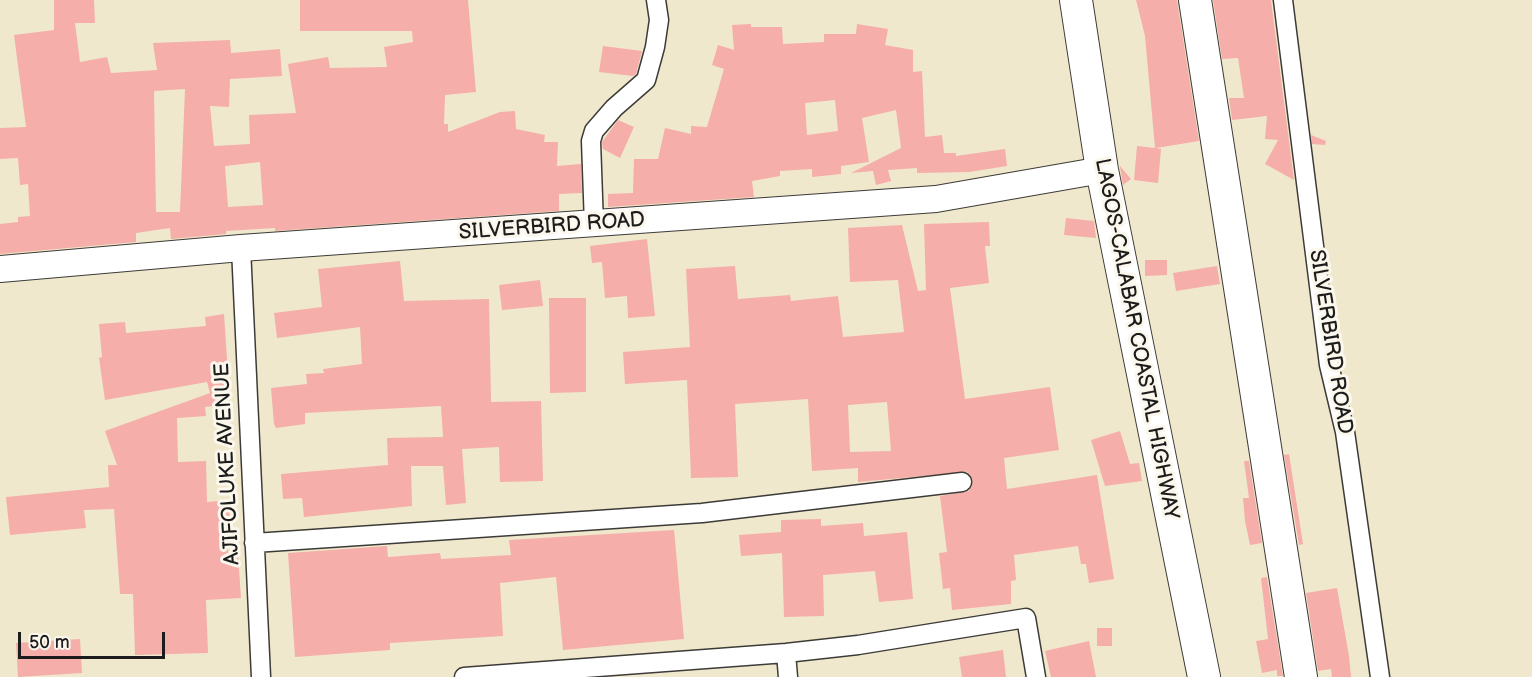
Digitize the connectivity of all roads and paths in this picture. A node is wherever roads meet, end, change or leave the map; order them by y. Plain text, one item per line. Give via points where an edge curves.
1 (656, 0) edge
2 (1076, 0) edge
3 (1195, 0) edge
4 (1283, 3) edge
5 (1102, 170) junction
6 (594, 225) junction
7 (241, 248) junction
8 (0, 269) edge
9 (962, 482) dead end
10 (254, 543) junction
11 (786, 653) junction
12 (525, 675) edge
13 (261, 677) edge
14 (464, 677) edge
15 (788, 677) edge
16 (1036, 677) edge
17 (1204, 677) edge
18 (1301, 677) edge
19 (1380, 677) edge

1 - 6 street via 659,20 646,80 614,108 594,131 591,141
2 - 5 highway, LAGOS-CALABAR COASTAL HIGHWAY
3 - 18 highway
4 - 19 street, SILVERBIRD ROAD via 1329,365 1345,432
5 - 6 street, SILVERBIRD ROAD via 936,199
5 - 17 highway, LAGOS-CALABAR COASTAL HIGHWAY
6 - 7 street, SILVERBIRD ROAD
7 - 8 street, SILVERBIRD ROAD
7 - 10 street, AJIFOLUKE AVENUE
9 - 10 street via 702,513
10 - 13 street, AJIFOLUKE AVENUE
11 - 12 street
11 - 15 street
11 - 16 street via 1026,618
12 - 14 street

